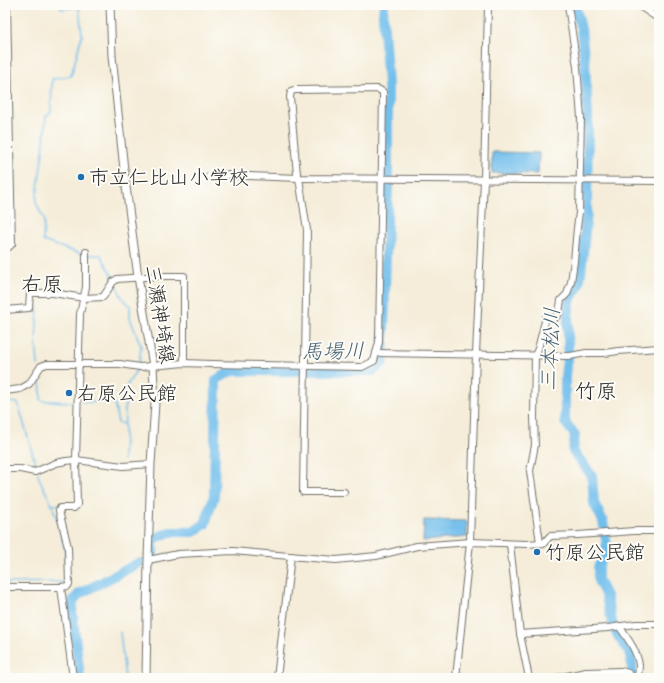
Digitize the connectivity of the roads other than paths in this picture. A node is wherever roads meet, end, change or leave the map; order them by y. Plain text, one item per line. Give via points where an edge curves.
1 (110, 5) edge
2 (488, 5) edge
3 (568, 5) edge
4 (638, 5) edge
5 (6, 9) edge
6 (659, 19) edge
7 (209, 176) dead end
8 (299, 178) junction
9 (382, 178) junction
10 (484, 180) junction
11 (580, 180) junction
12 (659, 181) edge
13 (5, 247) edge
14 (86, 252) dead end
15 (138, 277) junction
16 (84, 298) junction
17 (5, 310) edge
18 (659, 348) edge
19 (376, 353) junction
20 (476, 354) junction
21 (535, 355) junction
22 (184, 363) junction
23 (79, 364) junction
24 (305, 365) junction
25 (153, 366) junction
26 (5, 391) edge
27 (76, 460) junction
28 (151, 464) junction
29 (5, 469) edge
30 (344, 492) dead end
31 (659, 531) edge
32 (470, 542) junction
33 (540, 543) junction
34 (510, 544) junction
35 (291, 556) junction
36 (148, 560) junction
37 (5, 587) edge
38 (61, 587) junction
39 (659, 624) edge
40 (619, 626) junction
41 (520, 634) junction
42 (73, 678) edge
43 (146, 678) edge
44 (277, 678) edge
45 (456, 678) edge
46 (530, 678) edge
47 (557, 678) edge
48 (627, 678) edge
49 (638, 678) edge

1 - 15 main road, 三瀬神埼線 via 112,56
2 - 10 street
3 - 11 street via 581,118
4 - 6 street
5 - 13 street via 12,244
7 - 8 street
8 - 9 street
8 - 9 street via 296,174 291,91 378,89 383,92
8 - 24 street via 308,230
9 - 10 street
9 - 19 street via 379,342
10 - 11 street
10 - 20 street
11 - 12 street
11 - 21 street via 571,282 567,294 561,300 559,313 555,318 546,317
14 - 16 street
15 - 16 street via 117,279 103,297
15 - 22 street via 184,276
15 - 25 main road, 三瀬神埼線
16 - 17 street via 53,293 30,293 29,308
16 - 23 street via 80,314
18 - 21 street via 570,356
19 - 20 street
19 - 24 street via 374,360 362,366
20 - 21 street
20 - 32 street
21 - 33 street via 535,445 530,471
22 - 24 street
22 - 25 street
23 - 25 street
23 - 26 street via 41,366 24,387
23 - 27 street
24 - 30 street via 303,492
25 - 28 main road, 三瀬神埼線 via 155,403
27 - 28 street via 123,466
27 - 29 street via 38,471
27 - 38 street via 77,505 74,508 60,508 59,511 68,547 69,584
28 - 36 main road, 三瀬神埼線
31 - 33 street via 550,536 543,544
32 - 34 street
32 - 35 street via 417,546 376,556 336,560
32 - 45 street
33 - 34 street
34 - 41 street
35 - 36 street via 233,551 178,554
35 - 44 street
36 - 43 main road, 三瀬神埼線
37 - 38 street
38 - 42 street
39 - 40 street
40 - 41 street
40 - 49 street via 635,652 639,664
41 - 46 street
47 - 48 street via 586,672 621,671 628,672

